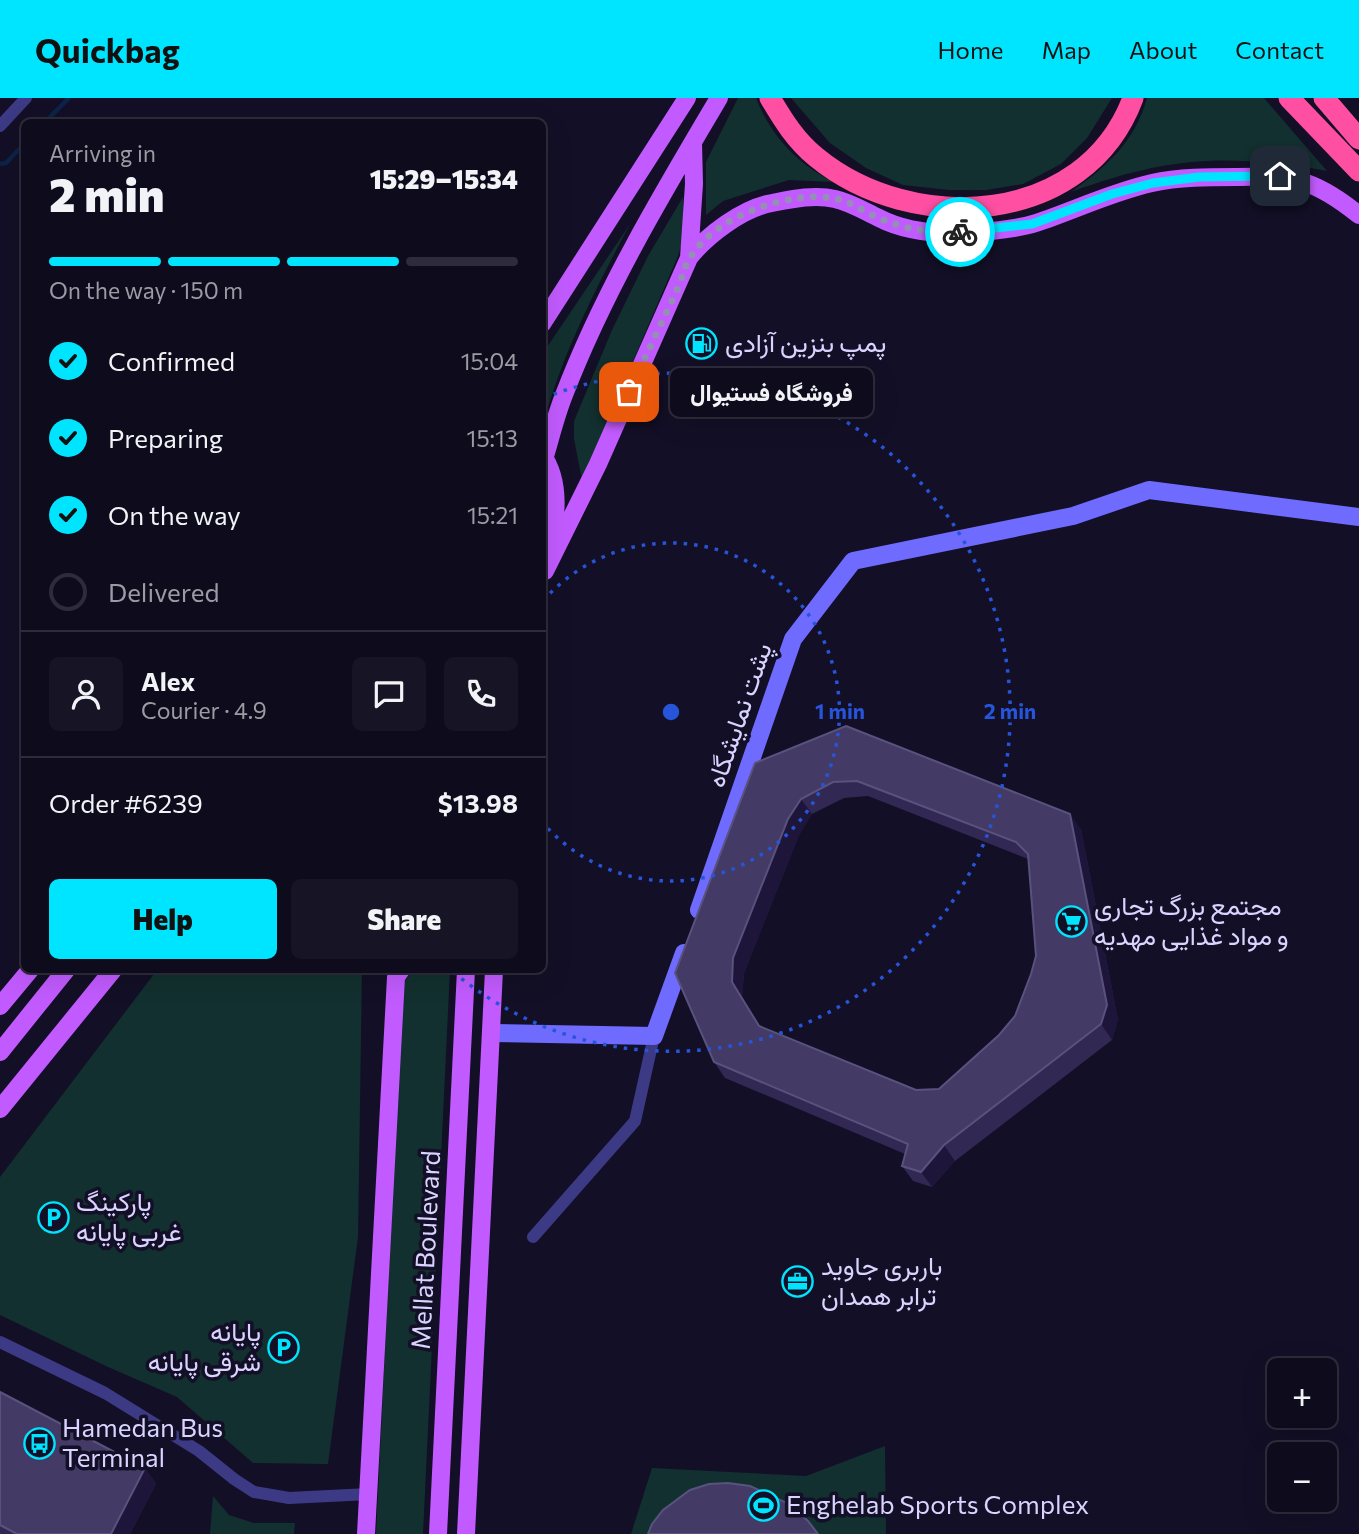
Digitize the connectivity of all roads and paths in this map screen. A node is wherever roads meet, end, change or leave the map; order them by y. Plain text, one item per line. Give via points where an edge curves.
1 (26, 98) edge
2 (677, 98) edge
3 (687, 98) edge
4 (719, 98) edge
5 (770, 98) edge
6 (1133, 98) edge
7 (1289, 98) edge
8 (1326, 100) edge
9 (673, 120) junction
10 (0, 126) edge
11 (1359, 139) edge
12 (693, 141) junction
13 (1359, 171) edge
14 (1359, 215) edge
15 (689, 258) junction
16 (546, 318) edge
17 (546, 449) edge
18 (546, 460) edge
19 (1359, 517) edge
20 (546, 562) edge
21 (546, 570) edge
22 (28, 973) edge
23 (64, 973) edge
24 (111, 973) edge
25 (399, 973) edge
26 (466, 973) edge
27 (494, 973) edge
28 (0, 1006) edge
29 (463, 1032) junction
30 (491, 1033) junction
31 (654, 1037) junction
32 (0, 1052) edge
33 (0, 1109) edge
34 (533, 1237) dead end
35 (0, 1342) edge
36 (369, 1494) junction
37 (366, 1534) edge
38 (438, 1534) edge
39 (466, 1534) edge

1 - 10 street
2 - 9 main road
3 - 9 main road
4 - 12 main road
5 - 6 highway via 796,138 844,176 895,200 972,208 1031,198 1076,174 1104,148
7 - 13 highway
8 - 11 highway
9 - 16 main road
12 - 15 main road
12 - 17 main road via 593,328
14 - 15 main road via 1336,196 1280,176 1153,183 1032,224 945,233 905,228 834,198 809,197 768,203 730,221
15 - 21 main road
18 - 20 main road via 556,500
19 - 31 street, پشت نمایشگاه via 1149,489 1073,516 853,561 793,639
22 - 28 main road
23 - 32 main road
24 - 33 main road
25 - 36 main road
26 - 29 main road, Mellat Boulevard
27 - 30 main road, Mellat Boulevard
29 - 30 main road
29 - 38 main road, Mellat Boulevard
30 - 31 street
30 - 39 main road, Mellat Boulevard
31 - 34 street via 635,1121
35 - 36 street via 105,1392 254,1492 289,1498
36 - 37 main road

